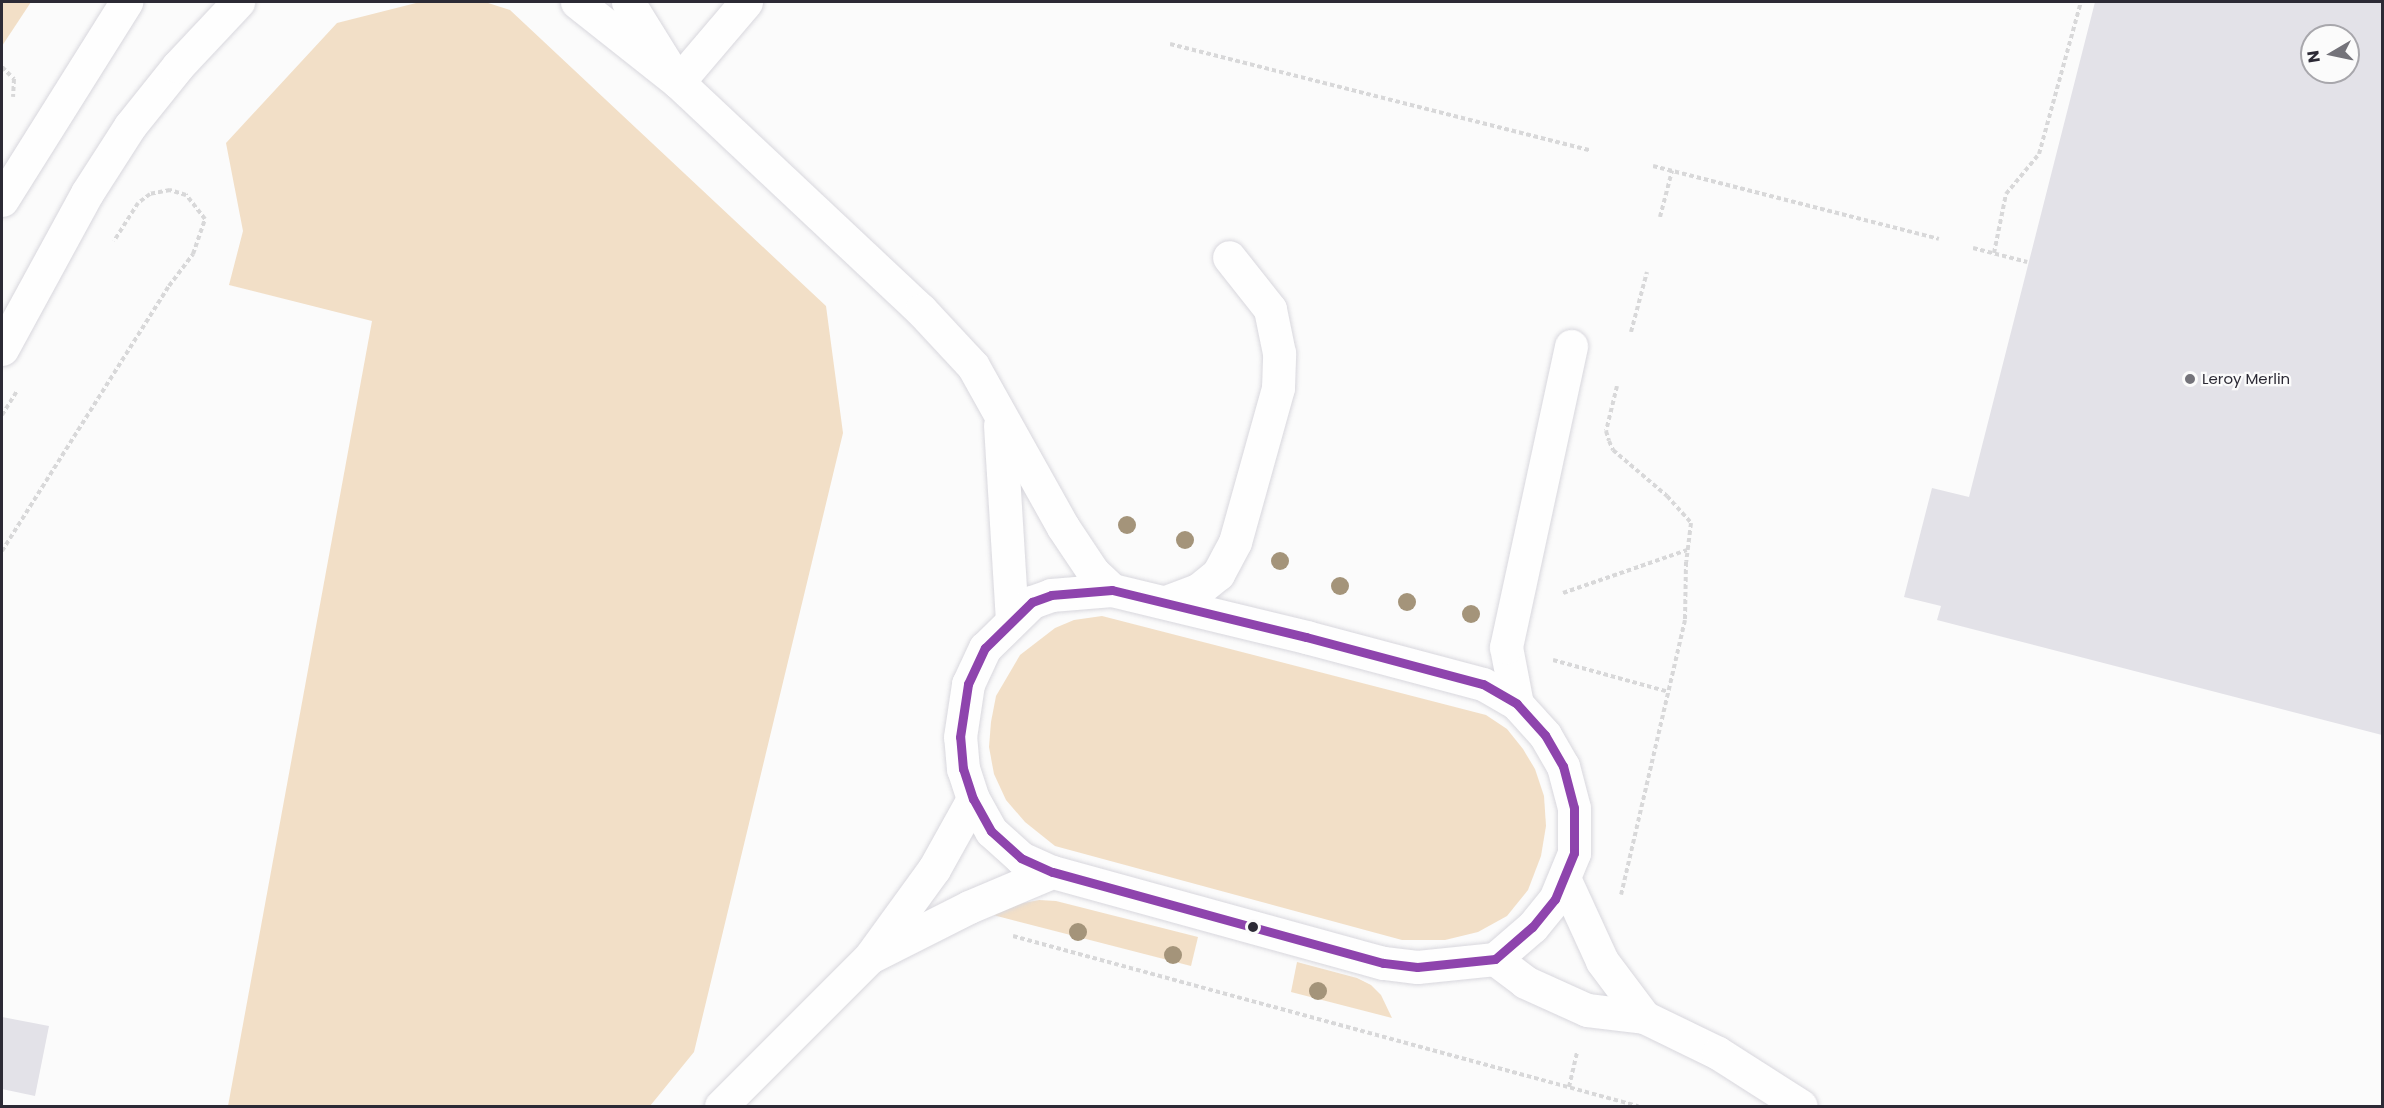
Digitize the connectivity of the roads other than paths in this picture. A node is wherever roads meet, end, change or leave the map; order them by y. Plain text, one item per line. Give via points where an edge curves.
1 (126, 2) edge
2 (238, 2) edge
3 (577, 2) edge
4 (628, 2) edge
5 (746, 2) edge
6 (678, 82) junction
7 (2, 200) edge
8 (1229, 257) dead end
9 (1571, 345) dead end
10 (2, 349) edge
11 (999, 414) junction
12 (1112, 590) junction
13 (1166, 602) junction
14 (1012, 619) junction
15 (1517, 704) junction
16 (973, 799) junction
17 (1052, 872) junction
18 (1565, 880) junction
19 (870, 957) junction
20 (1495, 959) junction
21 (1644, 1017) junction
22 (721, 1107) edge
23 (1802, 1107) edge

1 - 7 street
2 - 10 street via 178,66 130,126 87,193
3 - 6 street
4 - 6 street
5 - 6 street
6 - 11 street via 921,310 973,366
8 - 13 street via 1270,309 1279,353 1278,388 1235,542 1218,574 1198,590
9 - 15 street via 1506,647
11 - 12 street via 1063,527 1093,572
11 - 14 street
12 - 13 street
12 - 14 street via 1051,595 1032,602
13 - 15 street via 1483,684
14 - 16 street via 985,648 968,684 960,737 963,769
15 - 18 street via 1545,735 1563,766 1574,808 1574,854
16 - 17 street via 991,831 1022,858
16 - 19 street via 934,869
17 - 19 street via 969,907
17 - 20 street via 1383,963 1417,967
18 - 20 street via 1532,927
18 - 21 street via 1602,961
19 - 22 street
20 - 21 street via 1526,982 1587,1010
21 - 23 street via 1718,1053

